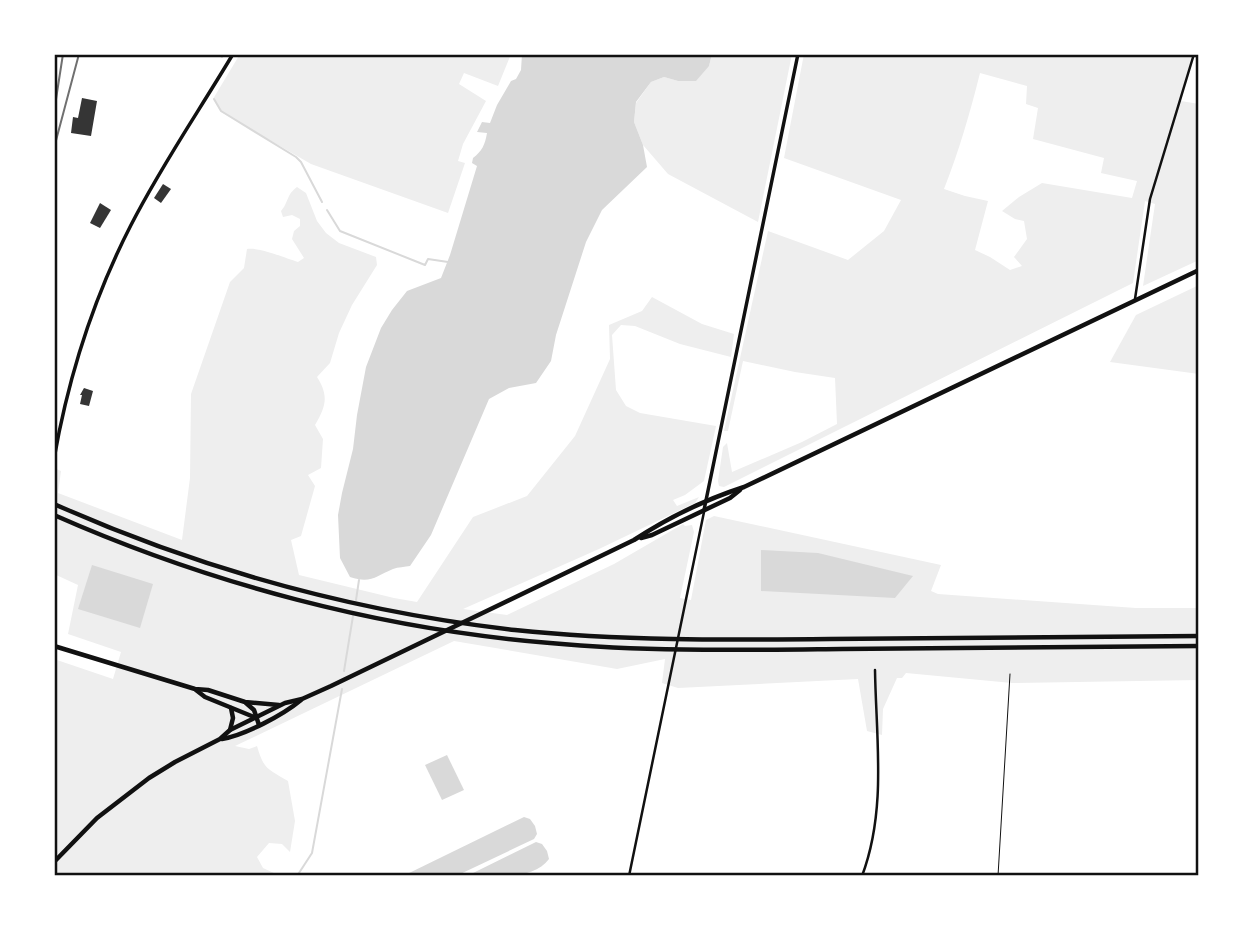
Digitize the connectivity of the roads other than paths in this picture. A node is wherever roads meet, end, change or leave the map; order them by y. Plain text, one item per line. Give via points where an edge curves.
1 (233, 54) edge
2 (798, 54) edge
3 (1194, 54) edge
4 (1199, 270) edge
5 (1134, 301) junction
6 (54, 459) edge
7 (744, 487) junction
8 (706, 503) junction
9 (54, 504) edge
10 (704, 510) junction
11 (54, 515) edge
12 (634, 540) junction
13 (1199, 636) edge
14 (54, 646) edge
15 (1199, 646) edge
16 (875, 670) dead end
17 (195, 690) junction
18 (302, 699) junction
19 (245, 702) junction
20 (279, 705) junction
21 (232, 708) junction
22 (255, 717) junction
23 (259, 724) junction
24 (230, 730) junction
25 (220, 739) junction
26 (54, 862) edge
27 (629, 876) edge
28 (862, 876) edge

1 - 6 street via 122,243 82,347
2 - 8 street
3 - 5 street via 1150,199
4 - 5 main road
5 - 7 main road
7 - 8 main road
7 - 10 main road
8 - 10 street
8 - 12 main road
9 - 13 main road via 115,530 264,580 378,607 513,629 688,640
10 - 12 main road
10 - 27 street
11 - 15 main road via 204,572 313,603 550,643 690,650
12 - 18 main road
14 - 17 main road
16 - 28 street via 877,800
17 - 19 main road
17 - 21 main road
18 - 20 main road
18 - 23 main road
19 - 20 main road
19 - 22 main road via 254,709
20 - 22 main road
21 - 22 main road
21 - 24 main road
22 - 23 main road
22 - 24 main road
23 - 25 main road
24 - 25 main road
25 - 26 main road via 125,795

